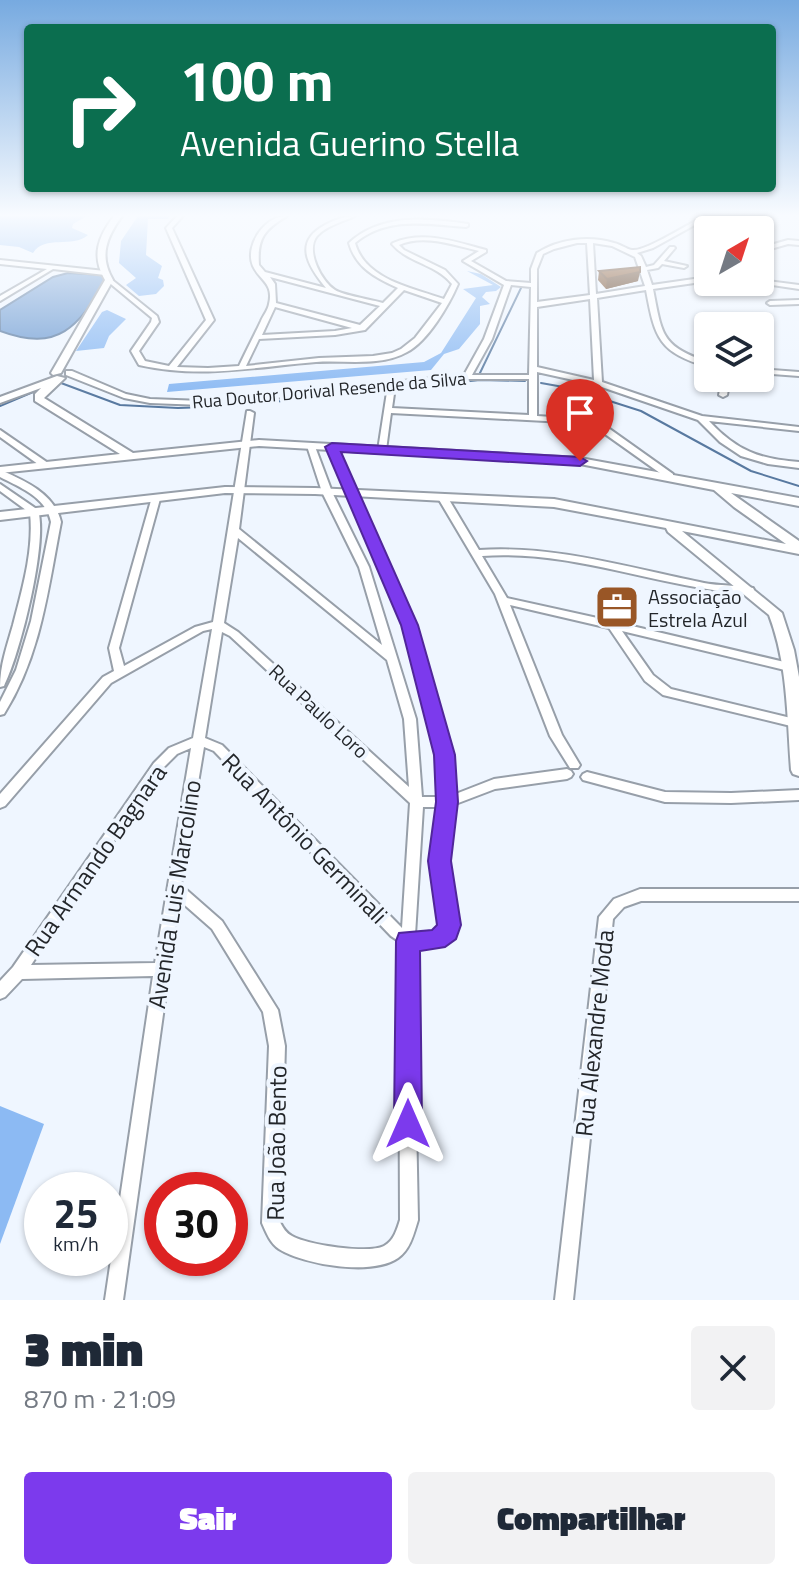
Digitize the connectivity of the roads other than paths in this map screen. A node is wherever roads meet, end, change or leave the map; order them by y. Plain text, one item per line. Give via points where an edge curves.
1 (266, 276) edge
2 (38, 277) edge
3 (107, 277) joint
4 (191, 277) edge
5 (270, 277) edge
6 (380, 277) edge
7 (446, 277) edge
8 (495, 277) edge
9 (535, 277) edge
10 (593, 277) edge
11 (645, 277) edge
12 (321, 279) joint
13 (694, 281) edge
14 (300, 282) junction
15 (508, 284) junction
16 (774, 284) edge
17 (533, 285) junction
18 (403, 287) junction
19 (799, 287) edge
20 (647, 288) junction
21 (332, 292) junction
22 (594, 296) junction
23 (1, 297) edge
24 (445, 302) junction
25 (798, 302) edge
26 (770, 303) dead end
27 (273, 304) junction
28 (384, 305) junction
29 (534, 305) junction
30 (362, 328) junction
31 (258, 337) junction
32 (694, 360) edge
33 (242, 367) junction
34 (171, 369) junction
35 (774, 372) edge
36 (534, 373) junction
37 (799, 374) edge
38 (60, 376) junction
39 (467, 377) junction
40 (598, 383) junction
41 (724, 392) edge
42 (390, 394) dead end
43 (723, 395) dead end
44 (0, 400) edge
45 (389, 410) junction
46 (250, 413) dead end
47 (533, 417) junction
48 (701, 418) junction
49 (799, 429) edge
50 (0, 433) edge
51 (245, 443) junction
52 (311, 446) junction
53 (332, 447) junction
54 (382, 450) junction
55 (129, 455) junction
56 (45, 465) junction
57 (799, 465) edge
58 (0, 472) edge
59 (670, 476) junction
60 (718, 486) junction
61 (0, 487) edge
62 (238, 489) junction
63 (745, 491) junction
64 (327, 492) junction
65 (350, 493) junction
66 (443, 498) junction
67 (155, 499) junction
68 (799, 502) edge
69 (738, 505) junction
70 (54, 510) junction
71 (35, 512) junction
72 (0, 516) edge
73 (669, 526) junction
74 (234, 530) junction
75 (795, 546) edge
76 (476, 553) junction
77 (749, 590) junction
78 (502, 600) junction
79 (217, 624) junction
80 (611, 624) junction
81 (4, 658) edge
82 (392, 658) junction
83 (25, 663) junction
84 (789, 667) junction
85 (120, 671) junction
86 (0, 683) edge
87 (0, 711) edge
88 (795, 723) junction
89 (199, 740) junction
90 (571, 769) junction
91 (799, 770) edge
92 (799, 795) edge
93 (417, 802) junction
94 (447, 802) junction
95 (0, 803) edge
96 (175, 888) junction
97 (799, 895) edge
98 (408, 941) junction
99 (162, 969) junction
100 (18, 972) junction
101 (0, 992) edge
102 (114, 1300) edge
103 (564, 1300) edge

1 - 27 street
2 - 23 street
3 - 34 street via 155,317 137,346 138,360
3 - 38 street via 63,359
4 - 34 street via 210,320
5 - 14 street
6 - 18 street
7 - 24 street via 455,287
8 - 15 street
9 - 17 street
10 - 22 street
11 - 20 street
12 - 14 street
12 - 21 street
13 - 20 street
14 - 21 street
15 - 17 street
15 - 39 street
16 - 19 street
17 - 29 street
18 - 24 street
18 - 28 street
20 - 22 street
20 - 32 street via 666,345
21 - 28 street
22 - 29 street
22 - 40 street
24 - 33 street via 417,342 397,354
25 - 26 street
27 - 30 street
27 - 31 street
28 - 30 street
29 - 36 street
30 - 31 street
31 - 33 street
33 - 34 street
35 - 37 street
36 - 39 street, Rua Doutor Dorival Resende da Silva
36 - 40 street, Rua Doutor Dorival Resende da Silva
36 - 47 street
38 - 39 street, Rua Doutor Dorival Resende da Silva via 150,401 202,403
38 - 44 street
38 - 55 street via 39,399
40 - 48 street, Rua Doutor Dorival Resende da Silva
41 - 43 street
42 - 45 street
45 - 47 street
45 - 54 street
46 - 51 street, Avenida Luis Marcolino
47 - 59 street via 593,423
48 - 49 street
48 - 57 street via 741,455
50 - 56 street
51 - 52 street
51 - 55 street
51 - 62 street, Avenida Luis Marcolino
52 - 53 street
52 - 64 street, Rua João Bento
53 - 54 street
53 - 65 street
54 - 59 street via 580,461
55 - 56 street
56 - 58 street
58 - 70 street
59 - 60 street
60 - 63 street
60 - 69 street
61 - 71 street
62 - 64 street
62 - 67 street
62 - 74 street, Avenida Luis Marcolino
63 - 68 street
63 - 69 street
64 - 65 street
64 - 82 street, Rua João Bento via 364,567
65 - 66 street
65 - 94 street via 397,593 421,661 445,755
66 - 73 street via 580,506
66 - 76 street
67 - 70 street
67 - 85 street via 114,648
69 - 75 street
70 - 71 street
70 - 83 street via 56,522
71 - 72 street
71 - 81 street via 38,523 28,581
73 - 75 street
73 - 77 street
74 - 79 street, Avenida Luis Marcolino
74 - 82 street
76 - 77 street via 564,556 698,585
76 - 78 street
77 - 84 street via 775,613
78 - 80 street
78 - 90 street
79 - 85 street
79 - 89 street, Avenida Luis Marcolino
79 - 93 street, Rua Paulo Loro
80 - 84 street
80 - 88 street via 649,678 667,692
81 - 83 street
81 - 86 street
82 - 93 street, Rua João Bento via 410,719
83 - 87 street
84 - 88 street
85 - 95 street via 94,691
88 - 91 street
89 - 96 street, Avenida Luis Marcolino
89 - 98 street, Rua Antônio Germinali via 218,748
89 - 100 street, Rua Armando Bagnara via 173,751 158,766
90 - 92 street via 575,780 587,777 665,797
90 - 94 street via 494,784
93 - 94 street
93 - 98 street, Rua João Bento
94 - 98 street via 439,861 448,932 428,942
96 - 98 street, Rua João Bento via 217,925 270,1010 277,1046 271,1223 285,1242 314,1254 385,1255 399,1247 405,1234
96 - 99 street, Avenida Luis Marcolino
97 - 103 street, Rua Alexandre Moda via 640,895 619,903 606,917
99 - 100 street
99 - 102 street, Avenida Luis Marcolino
100 - 101 street, Rua Armando Bagnara

